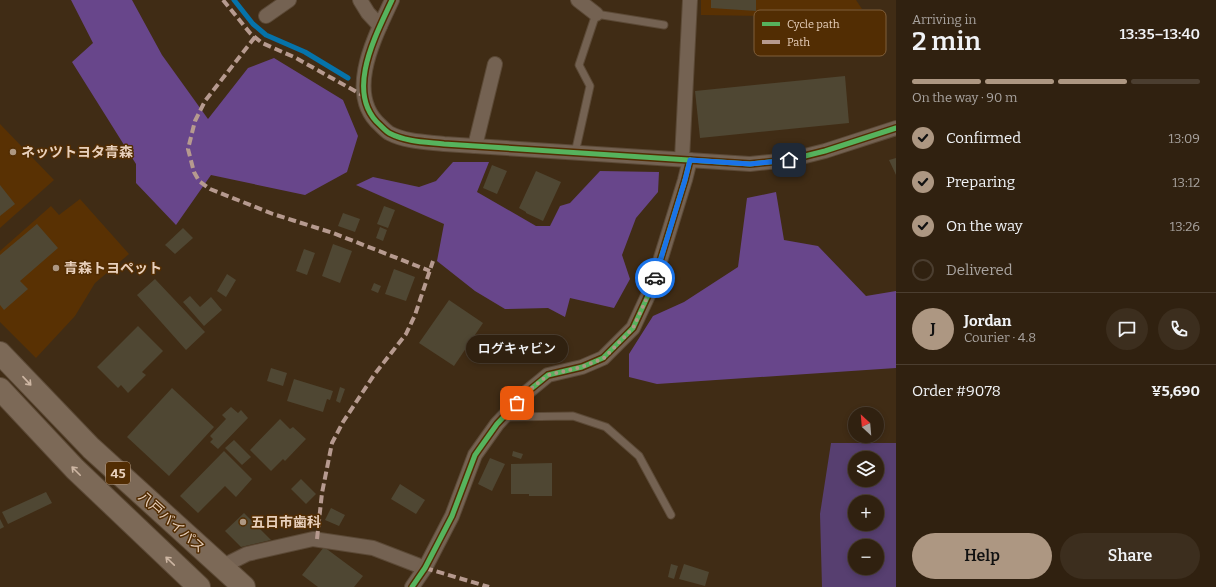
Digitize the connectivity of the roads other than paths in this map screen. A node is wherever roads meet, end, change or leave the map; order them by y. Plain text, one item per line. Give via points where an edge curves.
1 (289, 0) edge
2 (360, 0) edge
3 (392, 0) edge
4 (578, 0) edge
5 (690, 0) edge
6 (596, 14) junction
7 (266, 16) dead end
8 (664, 24) dead end
9 (380, 26) junction
10 (495, 64) dead end
11 (896, 128) edge
12 (474, 146) junction
13 (575, 153) junction
14 (686, 160) junction
15 (0, 353) edge
16 (0, 388) edge
17 (503, 417) junction
18 (671, 515) dead end
19 (221, 567) junction
20 (425, 568) junction
21 (189, 585) edge
22 (244, 587) edge
23 (412, 587) edge

1 - 7 street
2 - 9 street
3 - 9 street
4 - 6 street
5 - 14 street
6 - 8 lane
6 - 13 lane via 579,66 590,86
9 - 12 street via 362,87 367,107 374,120 389,133 409,140
10 - 12 street
11 - 14 street via 789,160 750,164
12 - 13 street
13 - 14 street
14 - 17 street via 685,180 652,287 633,328 604,358 582,367 548,375
15 -> 19 highway, 八戸バイパス / 45 via 90,448
21 -> 16 highway, 八戸バイパス / 45 via 75,470
17 - 18 lane via 573,416 606,427 639,456
17 - 20 street via 475,455 452,516
19 - 20 street via 247,554 313,539 373,548
19 - 22 highway, 八戸バイパス / 45
20 - 23 street

